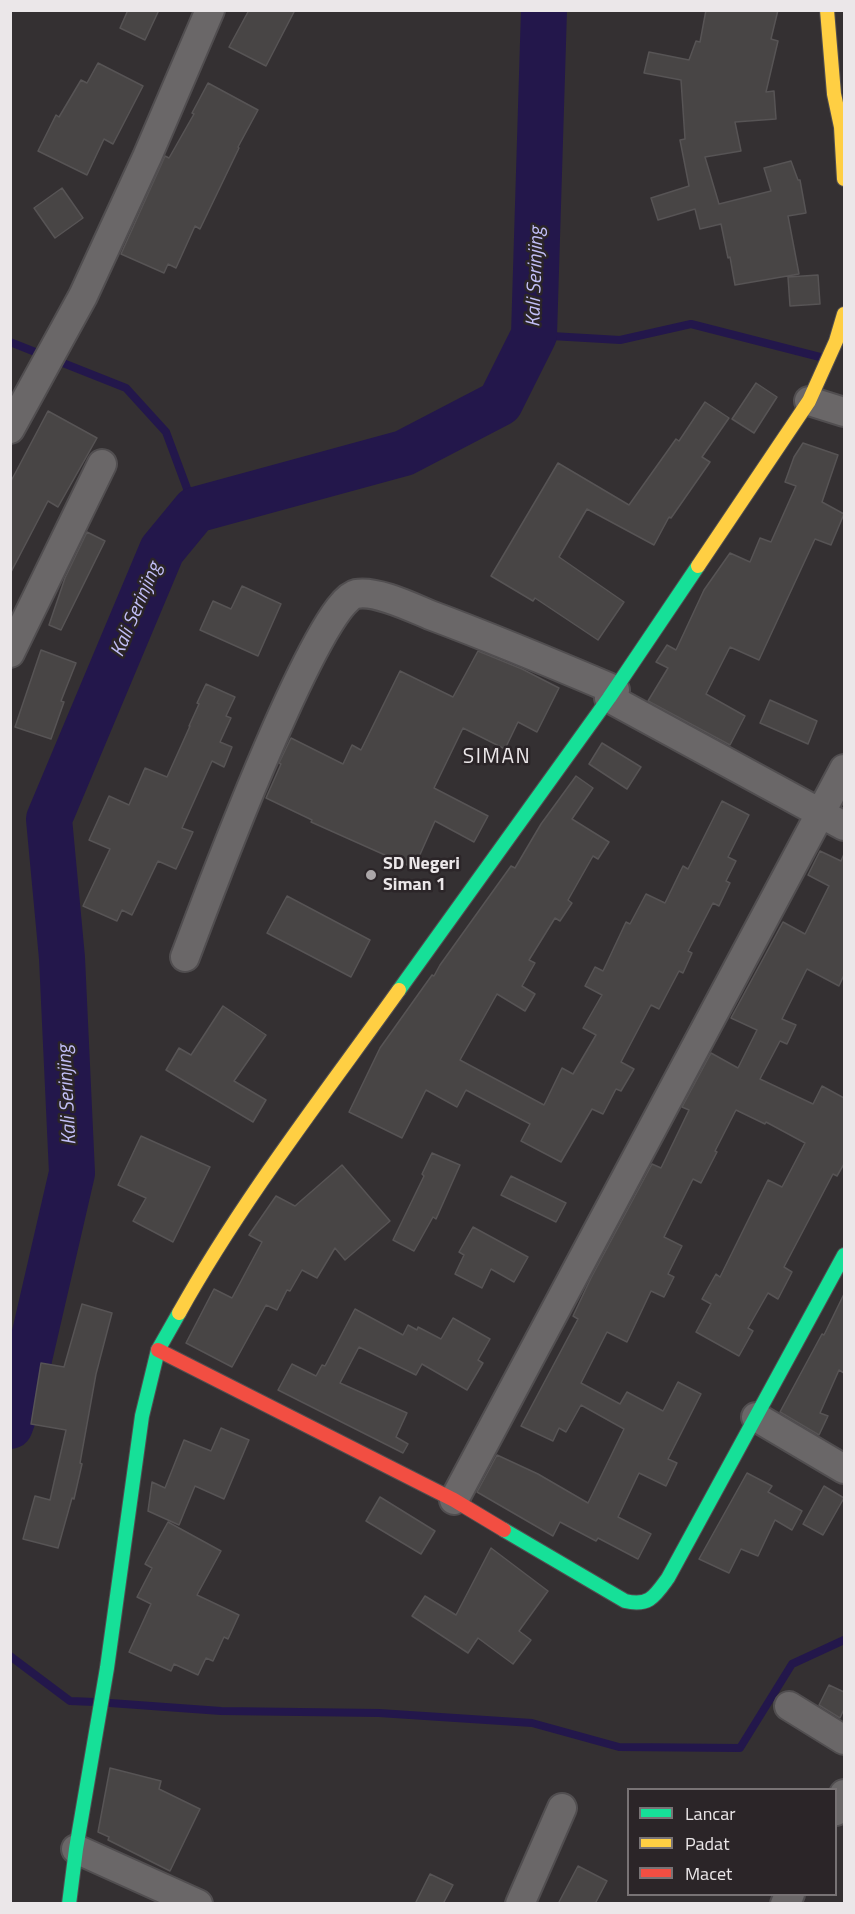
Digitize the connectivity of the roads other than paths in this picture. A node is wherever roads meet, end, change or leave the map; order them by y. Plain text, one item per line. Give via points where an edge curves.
1 (210, 10) edge
2 (827, 10) edge
3 (844, 179) edge
4 (844, 314) edge
5 (813, 392) junction
6 (844, 412) edge
7 (10, 429) edge
8 (102, 464) dead end
9 (10, 653) edge
10 (612, 694) junction
11 (844, 769) edge
12 (832, 820) edge
13 (185, 957) dead end
14 (844, 1255) edge
15 (158, 1350) junction
16 (756, 1417) junction
17 (844, 1469) edge
18 (454, 1500) junction
19 (789, 1706) dead end
20 (844, 1740) edge
21 (844, 1794) edge
22 (562, 1808) dead end
23 (837, 1809) edge
24 (76, 1848) junction
25 (69, 1904) edge
26 (198, 1904) edge
27 (520, 1904) edge

1 - 7 street via 83,296
2 - 3 main road
4 - 5 main road
5 - 6 street
5 - 10 main road
8 - 9 street
10 - 12 street
10 - 13 street via 503,642 370,594 354,594 334,615 283,712 234,826
10 - 15 main road via 287,1145 198,1279
11 - 12 street
12 - 18 street
14 - 16 main road
15 - 18 main road
15 - 24 main road via 142,1416 107,1668
16 - 17 street
16 - 18 main road via 668,1578 653,1599 644,1603 625,1601
19 - 20 street
21 - 23 street
22 - 27 street
24 - 25 main road
24 - 26 street

